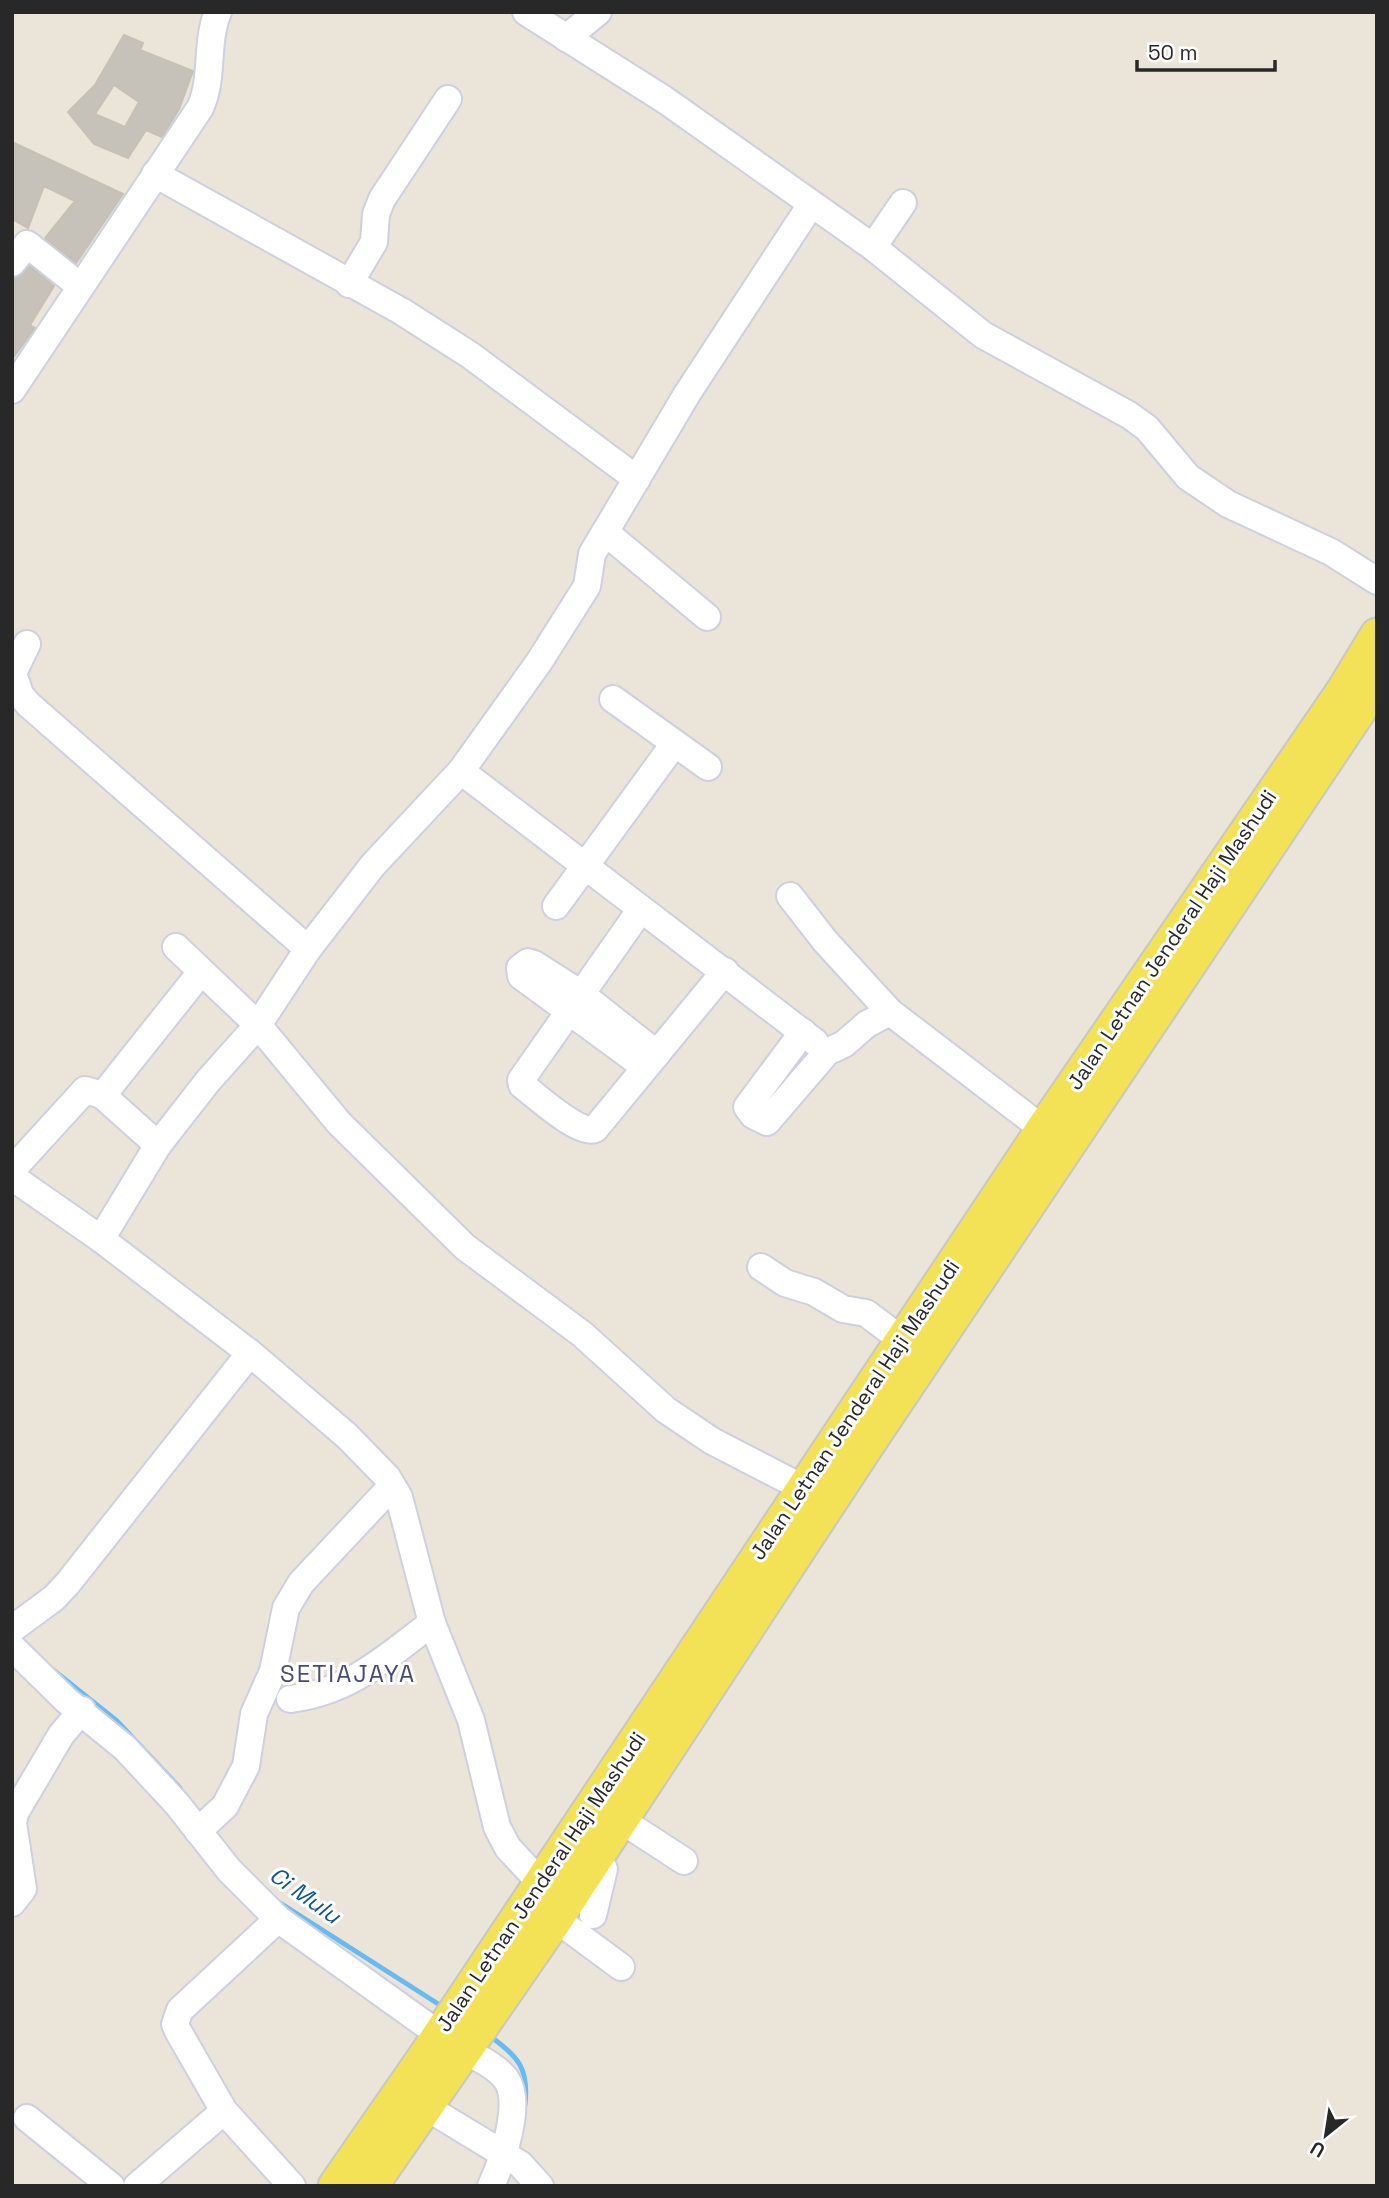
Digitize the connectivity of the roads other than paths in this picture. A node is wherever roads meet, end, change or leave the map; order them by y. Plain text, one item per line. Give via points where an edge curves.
1 (218, 12) edge
2 (526, 12) edge
3 (598, 12) edge
4 (566, 38) junction
5 (448, 99) dead end
6 (155, 174) junction
7 (903, 203) dead end
8 (810, 206) junction
9 (873, 247) junction
10 (12, 262) edge
11 (349, 284) junction
12 (80, 286) junction
13 (12, 390) edge
14 (637, 480) junction
15 (605, 532) junction
16 (1377, 581) edge
17 (707, 617) dead end
18 (1377, 635) edge
19 (27, 644) dead end
20 (1377, 684) edge
21 (613, 699) dead end
22 (674, 744) junction
23 (708, 767) dead end
24 (461, 771) junction
25 (586, 865) junction
26 (789, 896) dead end
27 (556, 906) dead end
28 (641, 909) junction
29 (176, 947) dead end
30 (308, 949) junction
31 (725, 971) junction
32 (201, 972) junction
33 (576, 1002) junction
34 (890, 1012) junction
35 (258, 1025) junction
36 (803, 1032) junction
37 (827, 1052) junction
38 (651, 1060) junction
39 (102, 1095) junction
40 (1043, 1129) junction
41 (158, 1145) junction
42 (12, 1170) edge
43 (12, 1177) edge
44 (101, 1239) junction
45 (761, 1267) dead end
46 (902, 1340) junction
47 (250, 1353) junction
48 (392, 1486) junction
49 (803, 1488) junction
50 (432, 1623) junction
51 (12, 1629) edge
52 (12, 1647) edge
53 (290, 1699) dead end
54 (74, 1705) junction
55 (621, 1820) junction
56 (205, 1825) junction
57 (597, 1856) junction
58 (684, 1861) dead end
59 (540, 1882) junction
60 (12, 1903) edge
61 (593, 1915) dead end
62 (278, 1919) junction
63 (555, 1919) junction
64 (621, 1967) dead end
65 (476, 2008) junction
66 (454, 2041) junction
67 (426, 2107) junction
68 (224, 2111) junction
69 (27, 2118) dead end
70 (388, 2135) junction
71 (512, 2159) junction
72 (111, 2186) edge
73 (137, 2186) edge
74 (292, 2186) edge
75 (335, 2186) edge
76 (371, 2186) edge
77 (491, 2186) edge
78 (540, 2186) edge

1 - 6 street via 209,46 205,97
2 - 4 street
3 - 4 street
4 - 8 street via 665,100
5 - 11 street via 378,206 374,242
6 - 11 street
6 - 12 street
7 - 9 street
8 - 9 street
8 - 14 street via 687,394
9 - 16 street via 983,335 1147,428 1188,477 1208,491 1331,552
10 - 12 street via 27,244
11 - 14 street via 470,355
12 - 13 street
14 - 15 street
15 - 17 street
15 - 24 street via 592,555 587,586
18 - 40 main road, Jalan Letnan Jenderal Haji Mashudi
19 - 30 street via 13,673 27,704
20 - 55 main road, Jalan Letnan Jenderal Haji Mashudi
21 - 22 street
22 - 23 street
22 - 25 street
24 - 25 street
24 - 30 street via 373,865
25 - 27 street
25 - 28 street
26 - 34 street
28 - 31 street
28 - 33 street
29 - 32 street
30 - 35 street
31 - 36 street
31 - 38 street
32 - 35 street
32 - 39 street
33 - 38 street
33 - 38 street via 525,1073 521,1082 525,1087 589,1131
34 - 37 street
34 - 40 street
35 - 41 street
35 - 49 street via 339,1123 465,1247 582,1334 666,1410 712,1441
36 - 37 street
36 - 37 street via 757,1090 747,1107 753,1115 767,1122
39 - 41 street
39 - 42 street via 85,1090
40 - 46 main road, Jalan Letnan Jenderal Haji Mashudi
41 - 44 street
43 - 44 street
44 - 47 street
45 - 46 street via 844,1309 866,1313
46 - 49 main road, Jalan Letnan Jenderal Haji Mashudi
47 - 48 street via 347,1436
47 - 51 street via 68,1583
48 - 50 street via 411,1535
48 - 56 street via 301,1583 286,1608 272,1671 254,1714 246,1766 232,1796
49 - 59 main road, Jalan Letnan Jenderal Haji Mashudi
50 - 53 street via 346,1686
50 - 59 street via 471,1720 502,1839
52 - 54 street
54 - 56 street
54 - 60 street via 15,1814 23,1889
55 - 57 main road, Jalan Letnan Jenderal Haji Mashudi
55 - 58 street
56 - 62 street via 229,1870
57 - 61 street via 604,1869
57 - 63 main road, Jalan Letnan Jenderal Haji Mashudi
59 - 65 main road, Jalan Letnan Jenderal Haji Mashudi
62 - 66 street
62 - 68 street via 177,2017 178,2031
63 - 64 street
63 - 65 main road, Jalan Letnan Jenderal Haji Mashudi
65 - 66 main road, Jalan Letnan Jenderal Haji Mashudi
66 - 67 main road, Jalan Letnan Jenderal Haji Mashudi
66 - 70 main road, Jalan Letnan Jenderal Haji Mashudi
66 - 71 street via 508,2081
67 - 70 main road, Jalan Letnan Jenderal Haji Mashudi
67 - 71 street
68 - 73 street
68 - 74 street
69 - 72 street
70 - 75 main road, Jalan Letnan Jenderal Haji Mashudi
70 - 76 main road, Jalan Letnan Jenderal Haji Mashudi
71 - 77 street
71 - 78 street

